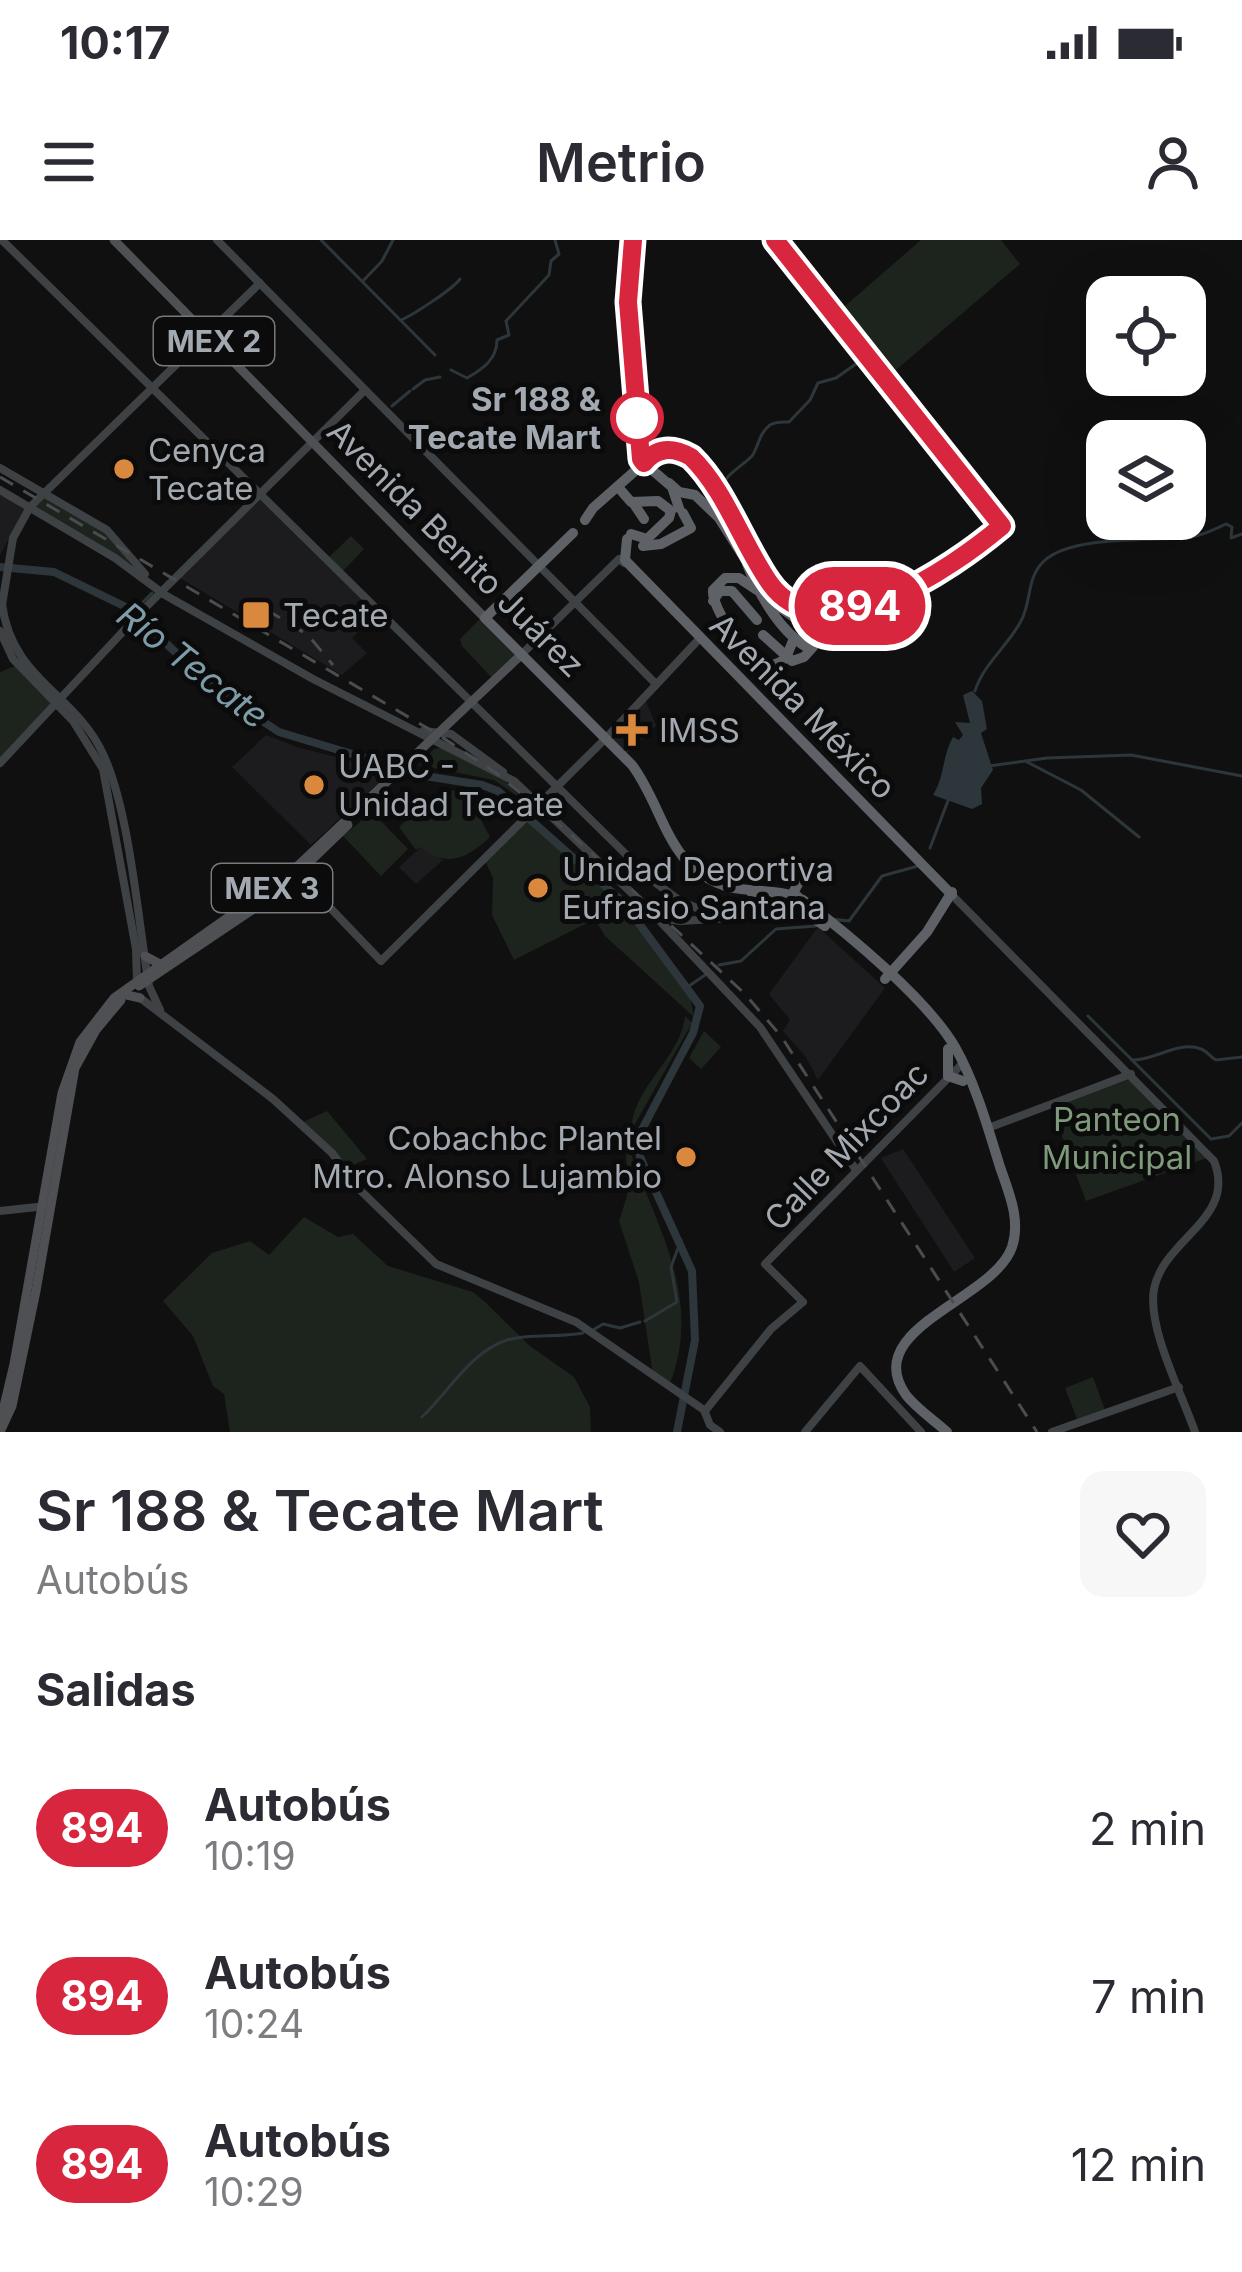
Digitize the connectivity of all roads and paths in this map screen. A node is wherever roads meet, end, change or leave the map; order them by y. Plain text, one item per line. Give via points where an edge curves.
1 (2, 240) edge
2 (114, 240) edge
3 (217, 240) edge
4 (633, 240) edge
5 (775, 240) edge
6 (260, 284) junction
7 (208, 335) junction
8 (153, 388) junction
9 (365, 390) junction
10 (639, 435) junction
11 (312, 442) junction
12 (644, 463) junction
13 (0, 467) edge
14 (669, 483) junction
15 (618, 487) junction
16 (0, 490) edge
17 (46, 492) junction
18 (691, 493) junction
19 (261, 494) junction
20 (632, 502) junction
21 (30, 507) junction
22 (680, 513) junction
23 (638, 539) junction
24 (626, 562) junction
25 (747, 564) junction
26 (540, 567) junction
27 (172, 582) junction
28 (153, 583) junction
29 (162, 591) junction
30 (760, 592) junction
31 (176, 600) junction
32 (574, 602) junction
33 (2, 604) edge
34 (148, 604) junction
35 (712, 604) junction
36 (0, 617) edge
37 (486, 619) junction
38 (0, 631) edge
39 (700, 638) junction
40 (794, 638) junction
41 (815, 644) junction
42 (521, 654) junction
43 (783, 656) junction
44 (12, 661) edge
45 (656, 684) junction
46 (58, 701) junction
47 (471, 708) junction
48 (443, 734) junction
49 (606, 738) junction
50 (0, 763) edge
51 (514, 781) junction
52 (557, 786) junction
53 (538, 805) junction
54 (296, 872) junction
55 (799, 882) dead end
56 (748, 890) junction
57 (952, 892) junction
58 (800, 899) junction
59 (767, 902) junction
60 (829, 903) dead end
61 (708, 913) junction
62 (800, 914) junction
63 (746, 916) junction
64 (233, 917) junction
65 (657, 917) junction
66 (721, 918) junction
67 (675, 920) junction
68 (227, 929) junction
69 (145, 956) junction
70 (160, 964) junction
71 (886, 977) junction
72 (142, 984) junction
73 (162, 1013) junction
74 (956, 1069) junction
75 (1133, 1076) junction
76 (986, 1128) junction
77 (856, 1170) junction
78 (45, 1206) junction
79 (0, 1211) edge
80 (955, 1299) junction
81 (844, 1381) junction
82 (874, 1383) junction
83 (1179, 1387) junction
84 (705, 1411) junction
85 (1, 1429) edge
86 (720, 1432) edge
87 (805, 1432) edge
88 (922, 1432) edge
89 (938, 1432) edge
90 (947, 1432) edge
91 (1052, 1432) edge
92 (1195, 1432) edge

1 - 8 main road
2 - 7 main road, Avenida Benito Juárez / MEX 2
3 - 6 main road
4 - 10 highway via 628,302
5 - 12 main road via 1002,526 899,592 813,613 773,588 691,457 663,450
6 - 7 main road
6 - 9 main road
7 - 8 main road
7 - 11 main road, Avenida Benito Juárez / MEX 2
8 - 17 main road
8 - 19 main road
9 - 11 main road
9 - 26 main road
10 - 12 highway
10 - 15 highway
11 - 19 main road
11 - 37 main road, Avenida Benito Juárez / MEX 2
12 - 14 highway
12 - 15 highway
13 - 17 main road
14 - 18 highway
14 - 22 highway
15 - 20 highway
15 - 26 highway
16 - 21 main road
17 - 21 main road
17 - 28 main road via 107,530
18 - 22 highway via 680,499
18 - 25 highway via 719,518
19 - 27 main road
19 - 47 main road
20 - 22 highway via 658,501
20 - 23 highway
21 - 28 main road
21 - 33 main road via 16,529
22 - 23 highway
22 - 23 highway via 691,528 662,544
23 - 24 highway
23 - 24 highway
24 - 32 main road
24 - 39 highway, Avenida México
25 - 30 highway
25 - 41 highway via 778,606 816,633
26 - 32 main road
26 - 37 highway
27 - 28 main road
27 - 29 main road
27 - 31 main road
28 - 29 main road
28 - 34 main road
29 - 31 main road
29 - 34 main road
30 - 35 highway via 725,578
30 - 40 highway
31 - 48 main road via 350,700
32 - 42 main road
32 - 45 main road
33 - 36 main road
33 - 44 main road
34 - 46 main road
35 - 43 highway via 757,661 770,665
35 - 43 highway via 726,589 737,595
37 - 42 highway, Avenida Benito Juárez / MEX 2
38 - 44 main road
39 - 45 main road
39 - 57 highway, Avenida México
40 - 41 highway
40 - 43 highway
41 - 43 highway via 800,659
42 - 47 main road, MEX 3
42 - 49 highway, Avenida Benito Juárez / MEX 2
44 - 46 main road
45 - 49 main road
46 - 50 main road
46 - 69 main road via 92,733 112,775
46 - 72 main road via 105,776
47 - 48 main road, MEX 3
47 - 52 main road
48 - 51 main road
48 - 51 main road
48 - 54 main road, MEX 3
49 - 52 main road
49 - 56 highway, Avenida Benito Juárez / MEX 2 via 643,780 683,859 713,880
51 - 53 main road
52 - 53 main road
52 - 61 main road via 660,887
53 - 54 main road via 381,962
53 - 65 main road
54 - 64 main road, MEX 3
54 - 68 main road, MEX 3
55 - 58 highway via 793,892
56 - 58 highway, MEX 2
56 - 59 highway, MEX 2
57 - 71 highway
57 - 75 main road, Avenida México
58 - 59 main road
58 - 60 highway
58 - 62 main road
58 - 71 highway, MEX 2
59 - 62 highway, MEX 2
59 - 63 main road
61 - 66 main road
61 - 67 main road
62 - 63 main road
62 - 71 highway, MEX 2 via 818,919
63 - 66 main road
64 - 68 main road
64 - 70 main road, MEX 3
65 - 67 main road
65 - 77 main road via 748,1012
66 - 67 main road
68 - 72 main road, MEX 3
69 - 70 main road
69 - 72 main road
70 - 72 main road, MEX 3
71 - 74 highway, MEX 2 via 934,1028
71 - 74 highway, MEX 2 via 940,1025
72 - 73 main road
72 - 73 main road
72 - 78 main road, MEX 3 via 96,1030 75,1067
72 - 78 main road, MEX 3 via 103,1009 70,1062
73 - 84 main road via 290,1114 436,1264 576,1322
74 - 76 highway, MEX 2
74 - 77 main road, Calle Mixcoac
74 - 80 highway, MEX 2 via 1010,1229 995,1266
75 - 76 main road
75 - 83 main road, Avenida México via 1211,1157 1220,1185 1212,1209 1159,1274 1153,1303
76 - 80 highway, MEX 2 via 1016,1234 1002,1267
77 - 84 main road, Calle Mixcoac via 765,1264 803,1302
78 - 79 main road
78 - 85 main road, MEX 3
80 - 89 highway, MEX 2 via 907,1330 892,1360 898,1393
80 - 90 highway, MEX 2 via 910,1334 898,1363 907,1395
81 - 82 main road
81 - 82 main road via 860,1366
81 - 87 main road
82 - 88 main road
83 - 91 main road
83 - 92 main road
84 - 86 main road

